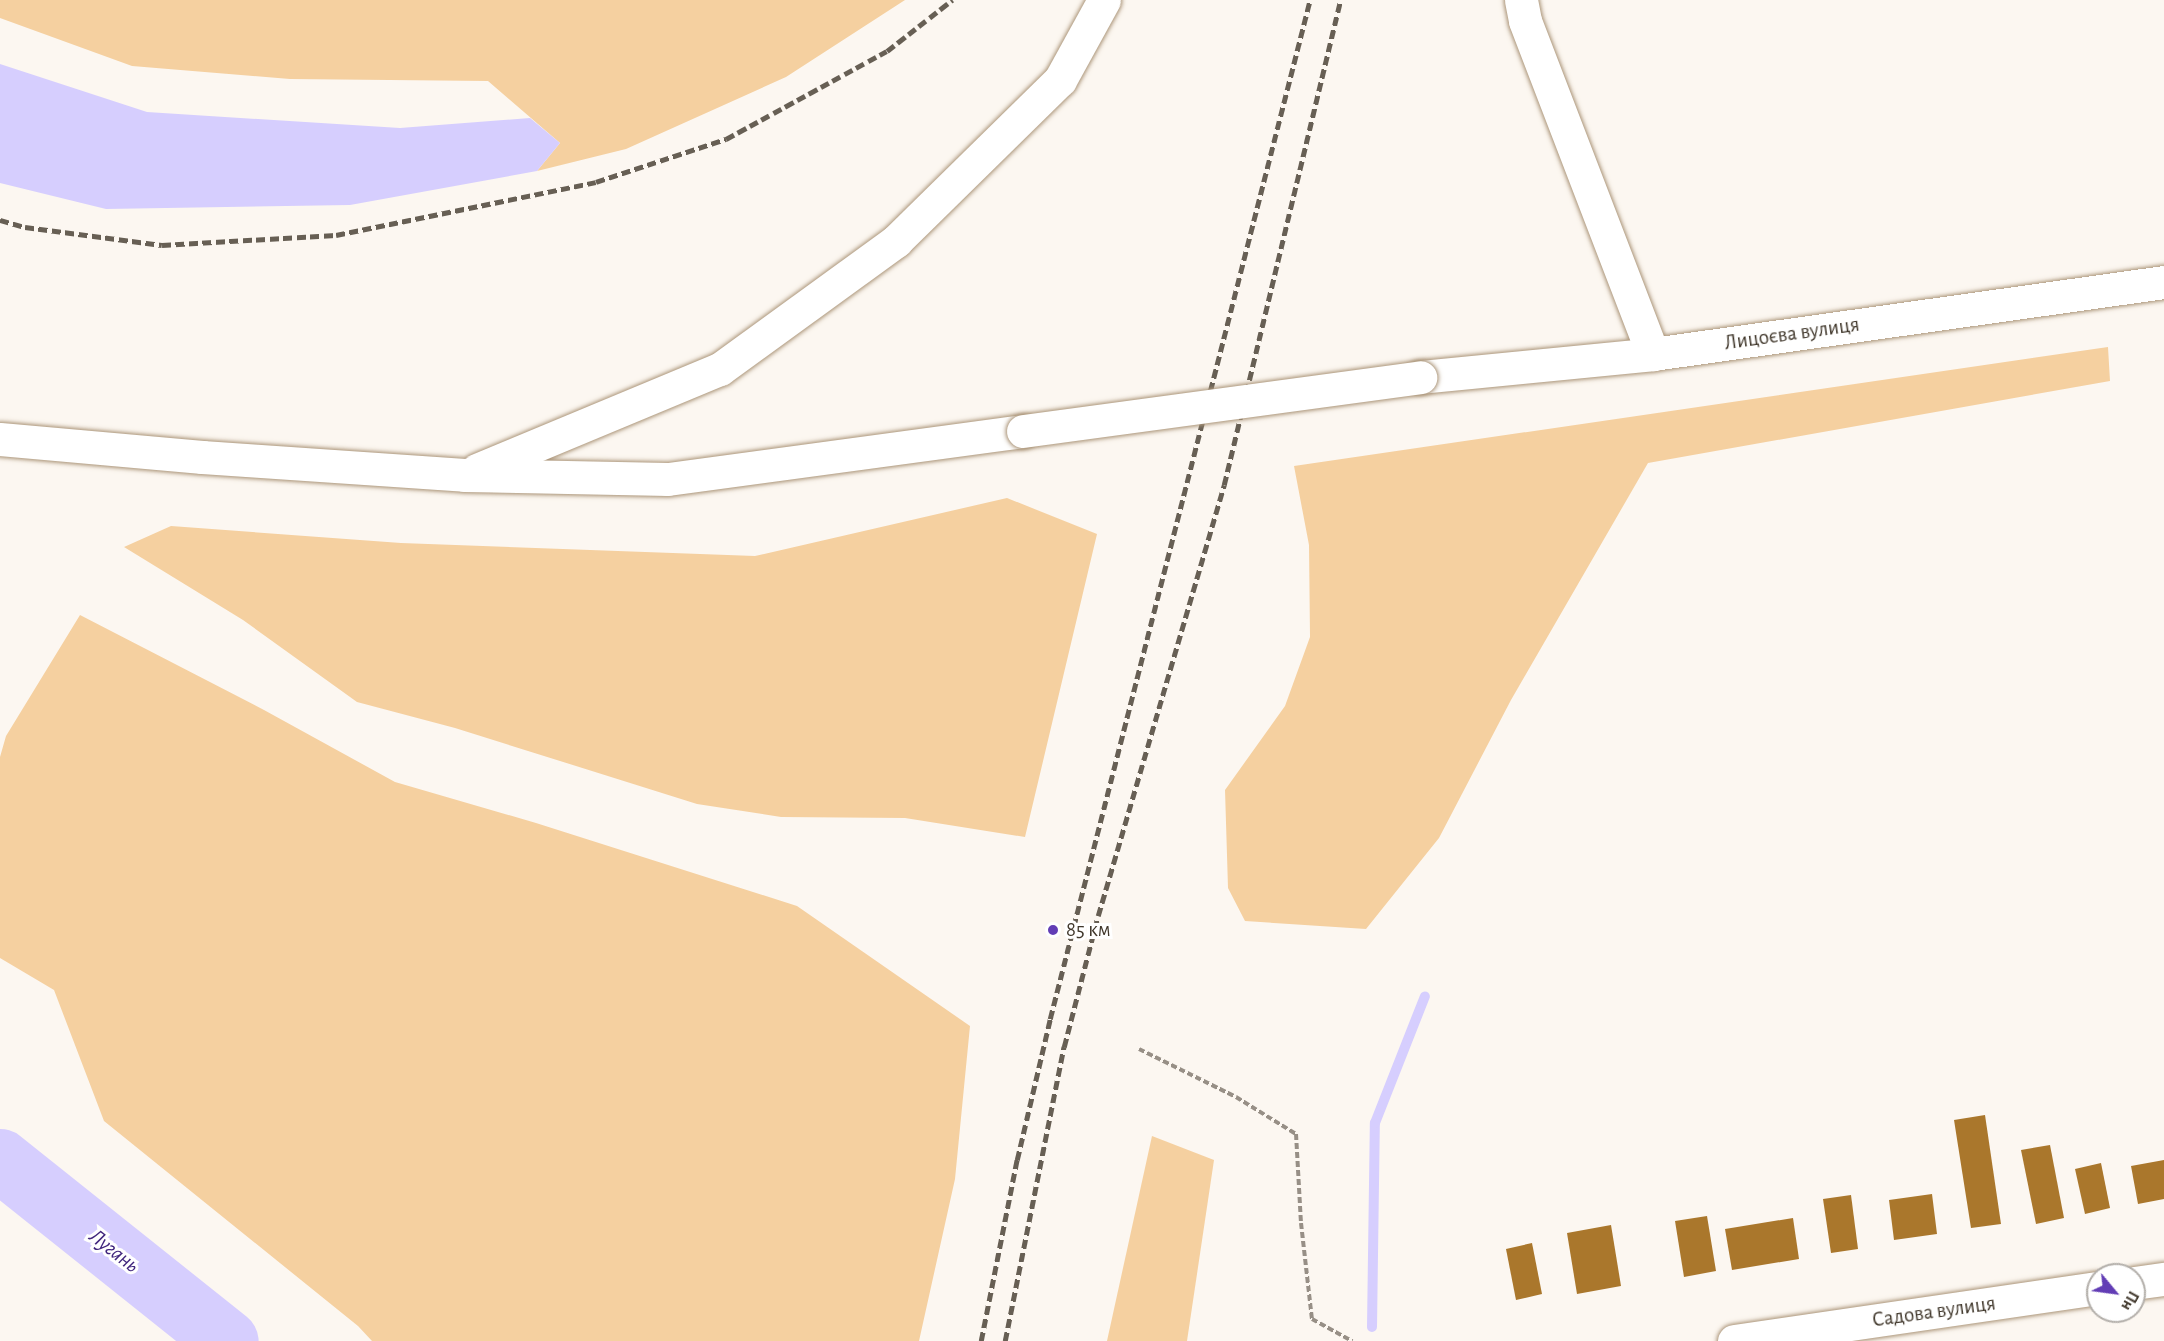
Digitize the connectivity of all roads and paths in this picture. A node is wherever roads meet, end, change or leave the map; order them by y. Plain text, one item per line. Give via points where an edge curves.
1 (1104, 0) edge
2 (1521, 0) edge
3 (2164, 282) edge
4 (1653, 354) junction
5 (0, 439) edge
6 (464, 475) junction
7 (1139, 1049) dead end
8 (2164, 1279) edge
9 (2146, 1281) edge
10 (2086, 1290) edge
11 (1352, 1341) edge
12 (1734, 1341) edge

1 - 6 street via 1060,80 896,241 720,369
2 - 4 street via 1524,21
3 - 4 street, Лицоєва вулиця
4 - 6 street, Лицоєва вулиця, bridge via 1420,377 668,478
5 - 6 street, Лицоєва вулиця
7 - 11 path via 1236,1097 1296,1134 1312,1319
8 - 9 street
10 - 12 street, Садова вулиця

